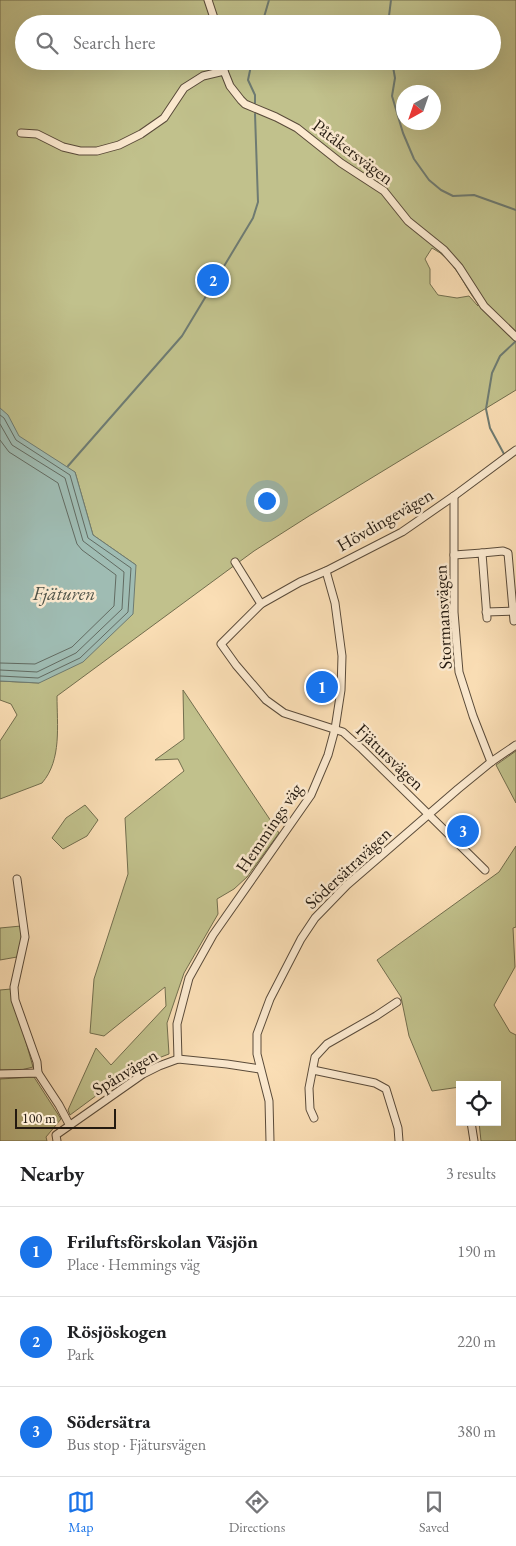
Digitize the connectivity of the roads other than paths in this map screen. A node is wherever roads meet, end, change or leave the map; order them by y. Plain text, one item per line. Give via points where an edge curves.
1 (208, 0) edge
2 (213, 15) edge
3 (224, 71) joint
4 (20, 133) dead end
5 (515, 335) edge
6 (516, 450) edge
7 (454, 496) junction
8 (482, 553) junction
9 (454, 555) junction
10 (235, 562) dead end
11 (326, 570) junction
12 (261, 604) junction
13 (514, 611) junction
14 (514, 621) dead end
15 (221, 644) joint
16 (335, 729) junction
17 (516, 745) edge
18 (491, 762) junction
19 (428, 815) junction
20 (485, 870) dead end
21 (17, 879) dead end
22 (397, 1002) dead end
23 (178, 1059) junction
24 (260, 1069) junction
25 (313, 1070) junction
26 (38, 1073) junction
27 (0, 1074) edge
28 (314, 1118) dead end
29 (69, 1124) junction
30 (472, 1126) edge
31 (57, 1141) edge
32 (270, 1141) edge
33 (399, 1141) edge
34 (474, 1141) edge

1 - 2 street
3 - 4 street via 203,76 184,88 164,118 119,145 97,151 80,151 63,147 37,134
3 - 5 street, Påtåkersvägen via 230,86 245,104 296,128 384,191 408,220 444,250 484,306
6 - 7 street, Hövdingevägen
7 - 9 street, Stormansvägen
7 - 11 street, Hövdingevägen via 402,532
8 - 9 street, Stormansvägen
8 - 13 street, Stormansvägen via 503,551 508,554
8 - 13 street via 487,615
9 - 18 street, Stormansvägen via 454,612 460,672
10 - 12 street
11 - 12 street, Hövdingevägen
11 - 16 street, Hemmings väg via 335,603 342,656
12 - 15 street, Hövdingevägen
13 - 14 street, Stormansvägen
15 - 16 street, Fjätursvägen via 266,700 284,713
16 - 19 street, Fjätursvägen via 362,749
16 - 23 street, Hemmings väg via 311,795 213,935 189,978 176,1024
17 - 18 street, Södersätravägen
18 - 19 street, Södersätravägen
19 - 20 street, Fjätursvägen
19 - 24 street, Södersätravägen via 347,885 301,939 270,999 257,1034 256,1054
21 - 26 street via 25,937 14,987 15,1000
22 - 25 street via 327,1044 315,1057
23 - 24 street, Spånvägen
23 - 29 street, Spånvägen via 143,1074
24 - 32 street, Södersätravägen via 268,1101
25 - 28 street via 309,1088
25 - 33 street via 375,1083 386,1089
26 - 27 street
26 - 29 street
29 - 31 street via 56,1135
30 - 34 street

